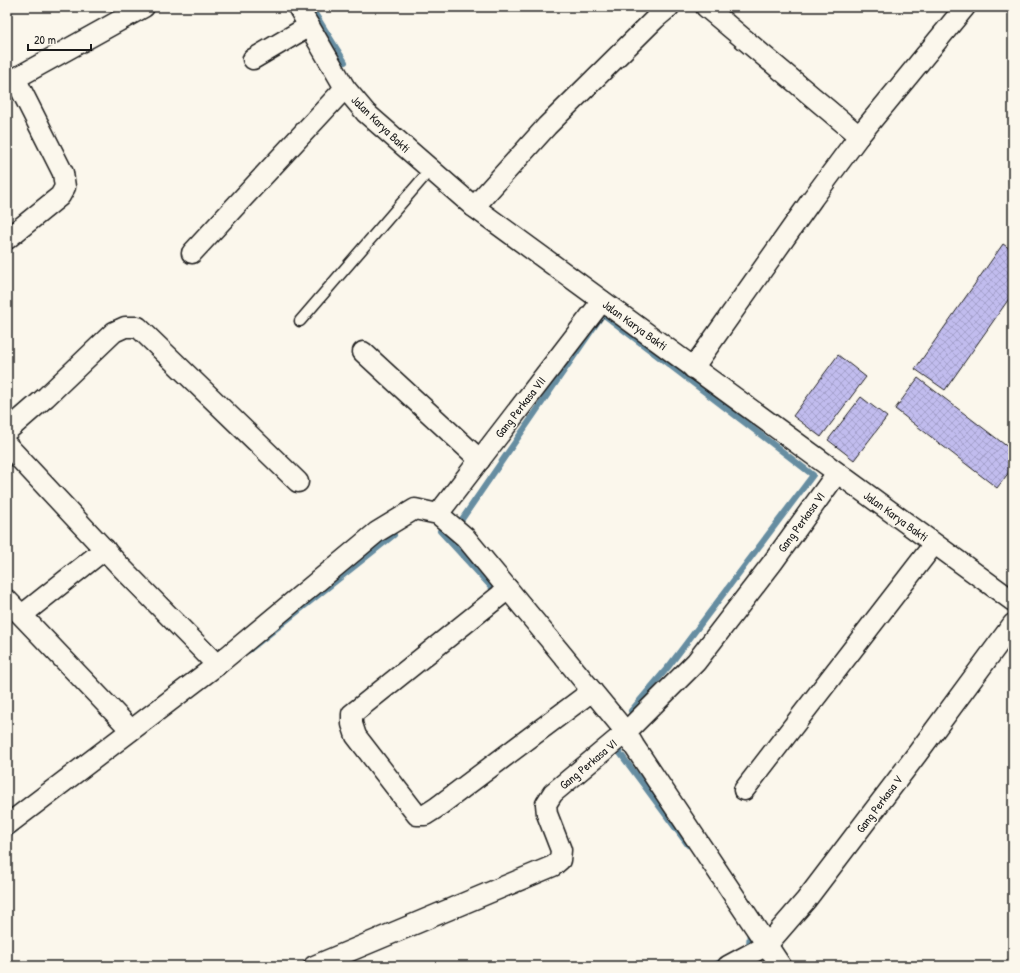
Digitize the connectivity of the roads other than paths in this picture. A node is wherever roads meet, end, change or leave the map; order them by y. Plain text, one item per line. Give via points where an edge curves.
1 (144, 7) edge
2 (298, 7) edge
3 (669, 7) edge
4 (706, 7) edge
5 (965, 7) edge
6 (309, 26) junction
7 (253, 59) dead end
8 (11, 81) edge
9 (345, 88) junction
10 (859, 136) junction
11 (430, 170) junction
12 (474, 207) junction
13 (7, 239) edge
14 (192, 253) dead end
15 (602, 300) junction
16 (300, 321) dead end
17 (363, 352) dead end
18 (693, 368) junction
19 (7, 431) edge
20 (7, 444) edge
21 (480, 460) junction
22 (837, 473) junction
23 (298, 482) dead end
24 (438, 514) junction
25 (934, 544) junction
26 (105, 549) junction
27 (508, 589) junction
28 (7, 600) edge
29 (1013, 601) edge
30 (22, 615) junction
31 (1013, 624) edge
32 (217, 665) junction
33 (592, 691) junction
34 (131, 730) junction
35 (626, 732) junction
36 (744, 790) dead end
37 (7, 825) edge
38 (767, 945) junction
39 (314, 966) edge
40 (728, 966) edge
41 (781, 966) edge

1 - 8 street
2 - 6 street, Jalan Karya Bakti
3 - 12 street via 547,126
4 - 10 street
5 - 10 street
6 - 7 street
6 - 9 street, Jalan Karya Bakti
8 - 13 street via 63,173 65,187 60,196
9 - 11 street, Jalan Karya Bakti via 366,113
9 - 14 street
10 - 18 street
11 - 12 street, Jalan Karya Bakti
11 - 16 lane
12 - 15 street, Jalan Karya Bakti
15 - 18 street, Jalan Karya Bakti
15 - 21 street, Gang Perkasa VII
17 - 21 street
18 - 22 street, Jalan Karya Bakti
19 - 23 street via 114,332 125,327 138,327
20 - 26 street
21 - 24 street, Gang Perkasa VII
22 - 25 street, Jalan Karya Bakti
22 - 35 street, Gang Perkasa VI via 696,662
24 - 27 street via 465,537
24 - 32 street via 415,509 377,532
25 - 29 street, Jalan Karya Bakti
25 - 36 street
26 - 30 street
26 - 32 street
27 - 33 street
27 - 33 street via 352,714 356,736 417,815 425,815 436,808
28 - 30 street
30 - 34 street
31 - 38 street, Gang Perkasa V via 806,900
32 - 34 street
33 - 35 street
34 - 37 street
35 - 38 street
35 - 39 street, Gang Perkasa VI via 553,793 546,804 547,814 561,850 560,860 553,866
38 - 40 street, Gang Perkasa V
38 - 41 street

